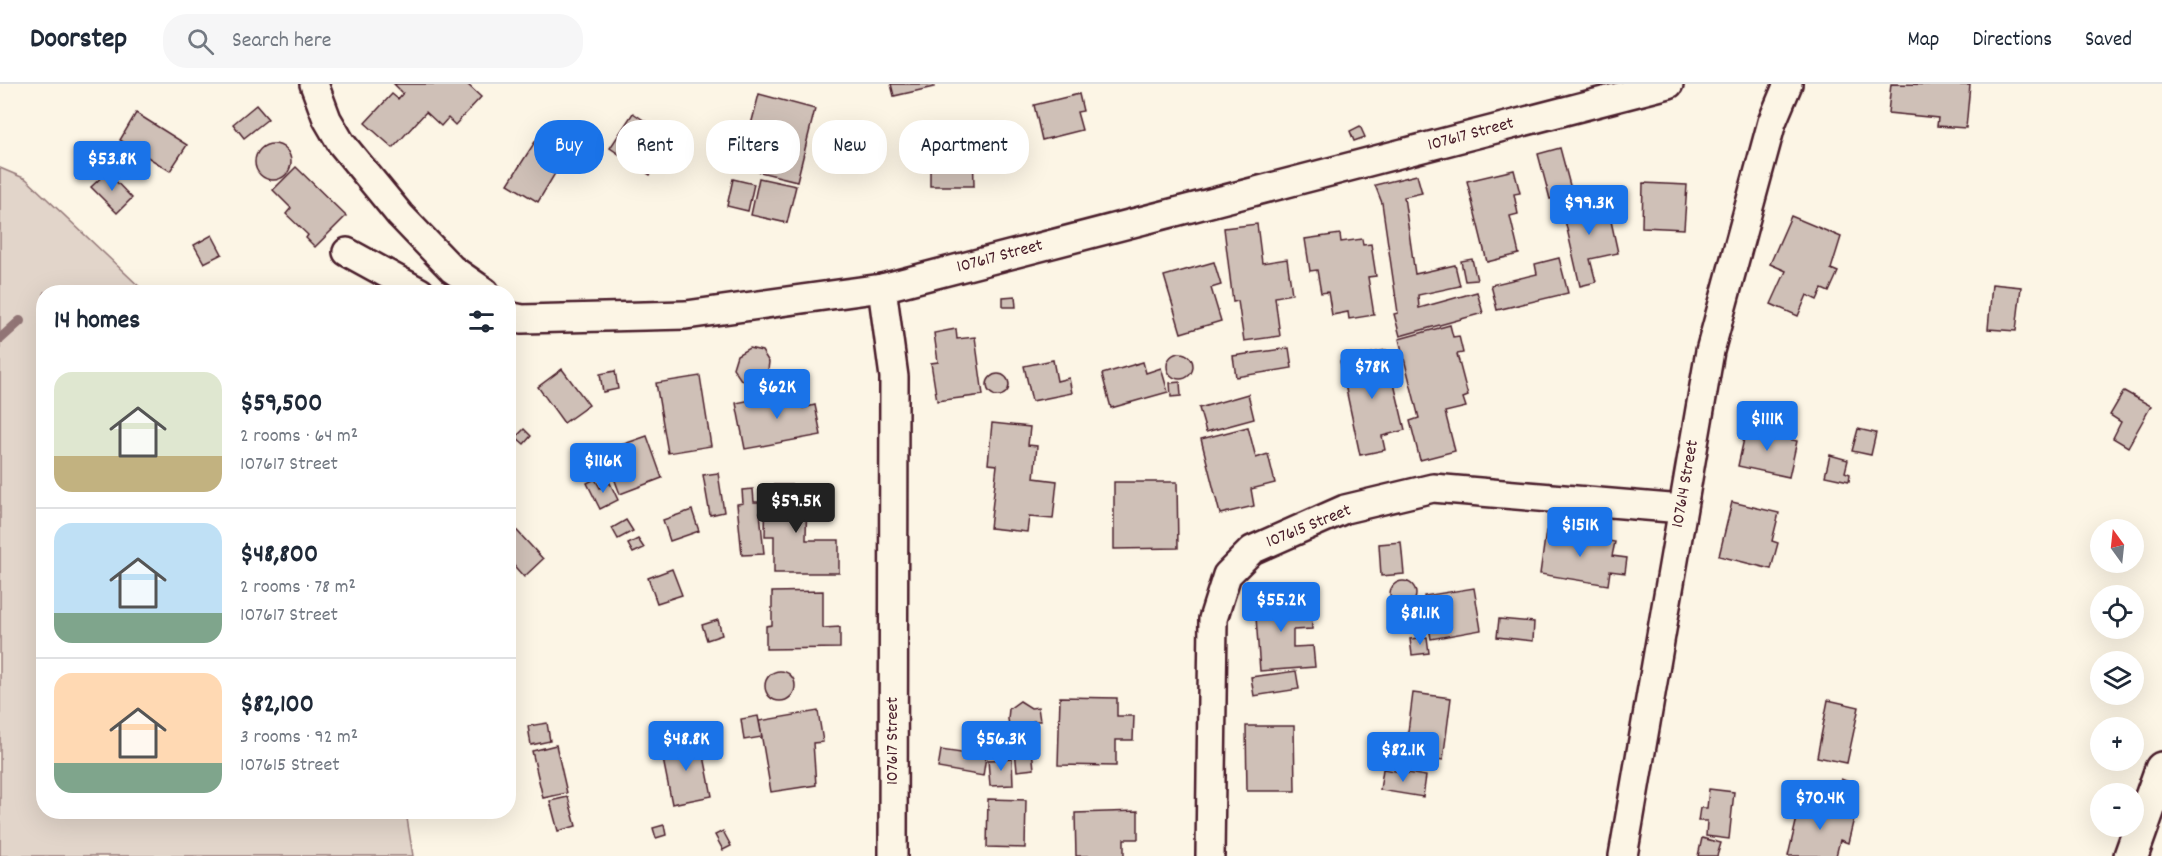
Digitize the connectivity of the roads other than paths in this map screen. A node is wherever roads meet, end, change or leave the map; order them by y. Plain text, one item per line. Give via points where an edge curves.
1 (314, 84) edge
2 (1669, 84) edge
3 (1788, 84) edge
4 (346, 252) dead end
5 (407, 285) edge
6 (475, 285) edge
7 (882, 288) junction
8 (516, 315) edge
9 (1682, 509) junction
10 (2162, 770) edge
11 (892, 856) edge
12 (1209, 856) edge
13 (1623, 856) edge
14 (2131, 856) edge

1 - 6 street via 341,143 392,206 452,269
2 - 7 street, 107617 Street
3 - 9 street, 107614 Street via 1772,122 1710,351
4 - 5 street
7 - 8 street via 686,315
7 - 11 street, 107617 Street via 894,377
9 - 12 street, 107615 Street via 1433,488 1345,509 1251,550 1227,575 1213,619
9 - 13 street, 107614 Street
10 - 14 main road

